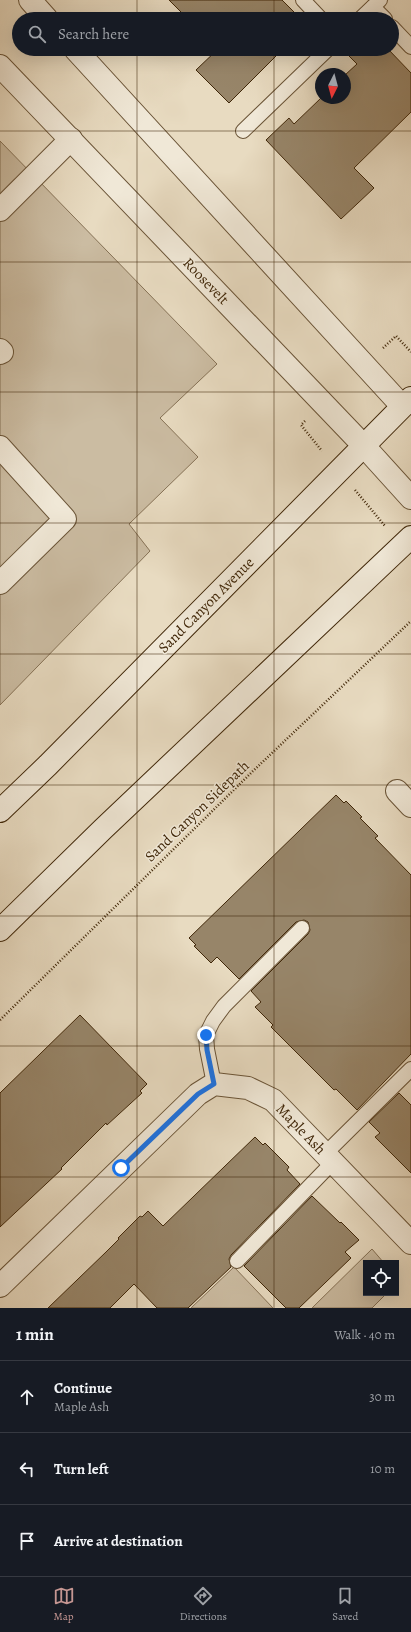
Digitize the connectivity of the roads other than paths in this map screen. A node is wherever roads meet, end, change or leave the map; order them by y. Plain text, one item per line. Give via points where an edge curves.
1 (30, 0) edge
2 (303, 0) edge
3 (376, 3) edge
4 (41, 12) edge
5 (314, 12) edge
6 (367, 12) edge
7 (380, 12) edge
8 (399, 34) edge
9 (411, 47) edge
10 (82, 56) edge
11 (321, 56) edge
12 (0, 66) edge
13 (243, 130) dead end
14 (70, 139) junction
15 (0, 210) edge
16 (0, 350) edge
17 (0, 353) edge
18 (408, 407) edge
19 (363, 445) junction
20 (0, 447) edge
21 (411, 498) edge
22 (411, 537) edge
23 (0, 582) edge
24 (0, 811) edge
25 (302, 928) dead end
26 (0, 930) edge
27 (411, 1069) edge
28 (214, 1084) junction
29 (329, 1158) junction
30 (411, 1243) edge
31 (237, 1261) dead end
32 (0, 1286) edge

1 - 4 street
2 - 5 lane
3 - 6 lane
3 - 7 lane
8 - 9 lane
10 - 18 street
11 - 13 lane
12 - 14 street, Roosevelt
14 - 15 street
14 - 19 street, Roosevelt
16 - 17 street
18 - 19 street, Sand Canyon Avenue
19 - 21 street, Roosevelt
19 - 24 street, Sand Canyon Avenue
20 - 23 street via 65,519
22 - 26 street
25 - 28 lane via 224,1006 213,1021 206,1035
27 - 29 lane
28 - 29 street, Maple Ash via 248,1088 273,1100
28 - 32 street via 198,1094
29 - 30 street, Maple Ash
29 - 31 lane

